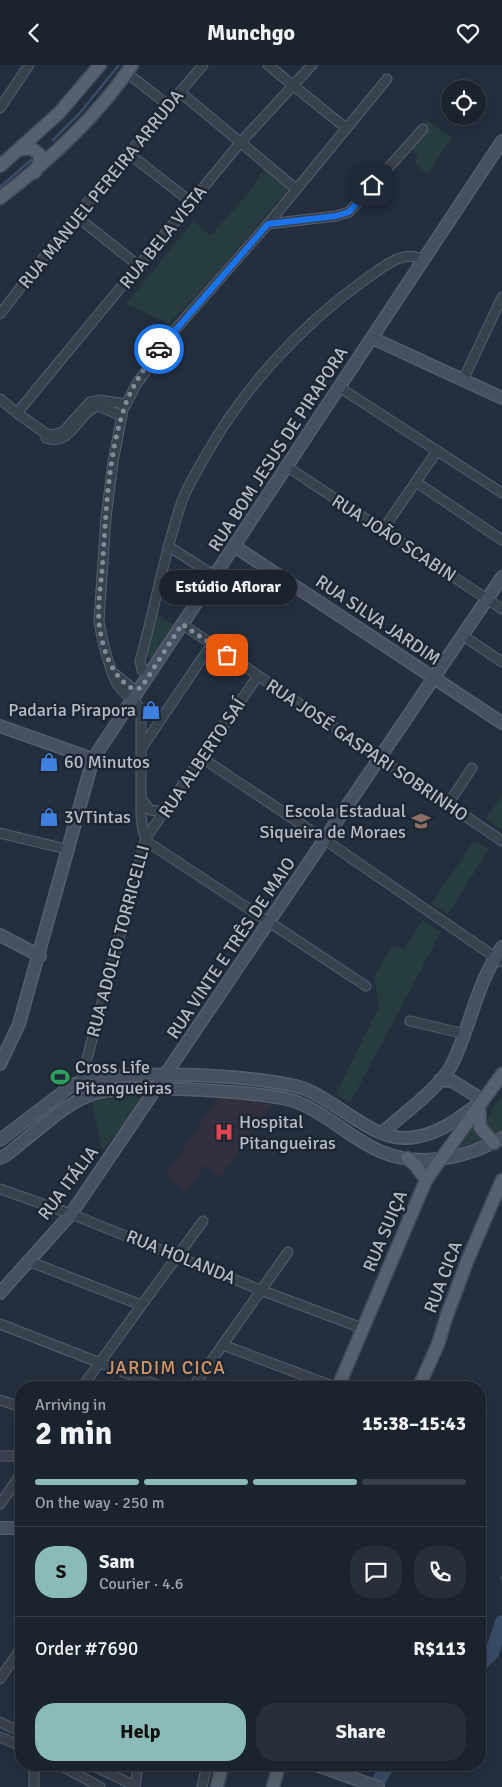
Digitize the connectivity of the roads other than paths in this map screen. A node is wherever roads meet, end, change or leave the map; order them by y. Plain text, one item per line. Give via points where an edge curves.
1 (29, 65) edge
2 (100, 65) edge
3 (203, 65) edge
4 (268, 65) edge
5 (312, 65) edge
6 (130, 69) edge
7 (387, 79) dead end
8 (294, 87) junction
9 (180, 92) junction
10 (168, 105) junction
11 (0, 108) edge
12 (346, 128) junction
13 (423, 129) dead end
14 (502, 141) edge
15 (240, 143) junction
16 (20, 149) junction
17 (128, 153) junction
18 (0, 166) edge
19 (35, 172) junction
20 (295, 188) junction
21 (0, 198) edge
22 (191, 202) junction
23 (76, 216) junction
24 (268, 224) junction
25 (422, 260) junction
26 (139, 266) junction
27 (502, 297) edge
28 (499, 310) edge
29 (1, 311) edge
30 (372, 338) junction
31 (463, 380) junction
32 (339, 387) junction
33 (502, 398) edge
34 (0, 399) edge
35 (126, 404) junction
36 (17, 413) junction
37 (122, 416) junction
38 (437, 451) junction
39 (286, 466) junction
40 (416, 482) junction
41 (502, 493) edge
42 (382, 531) junction
43 (502, 540) edge
44 (234, 546) junction
45 (168, 547) junction
46 (215, 577) junction
47 (502, 577) edge
48 (487, 599) junction
49 (502, 609) edge
50 (182, 624) junction
51 (462, 635) junction
52 (211, 645) junction
53 (502, 662) edge
54 (113, 672) junction
55 (149, 675) junction
56 (257, 677) junction
57 (433, 678) junction
58 (141, 688) junction
59 (133, 699) junction
60 (502, 723) edge
61 (0, 726) edge
62 (142, 746) junction
63 (202, 758) junction
64 (381, 758) junction
65 (93, 759) junction
66 (472, 769) dead end
67 (142, 800) junction
68 (448, 804) junction
69 (166, 812) junction
70 (0, 833) edge
71 (146, 840) junction
72 (325, 840) junction
73 (502, 841) edge
74 (66, 849) junction
75 (270, 922) junction
76 (0, 935) edge
77 (502, 947) edge
78 (40, 956) junction
79 (498, 960) edge
80 (366, 986) dead end
81 (410, 1021) dead end
82 (465, 1034) junction
83 (0, 1064) edge
84 (502, 1074) edge
85 (166, 1075) junction
86 (81, 1081) junction
87 (440, 1081) junction
88 (157, 1089) junction
89 (481, 1102) junction
90 (382, 1133) junction
91 (0, 1140) edge
92 (498, 1140) edge
93 (0, 1158) edge
94 (407, 1158) junction
95 (440, 1159) junction
96 (426, 1180) junction
97 (502, 1181) edge
98 (0, 1189) edge
99 (71, 1214) junction
100 (203, 1221) dead end
101 (288, 1252) dead end
102 (176, 1255) junction
103 (28, 1261) junction
104 (263, 1291) junction
105 (0, 1293) edge
106 (141, 1305) junction
107 (0, 1324) edge
108 (362, 1328) junction
109 (223, 1345) junction
110 (100, 1363) junction
111 (86, 1381) edge
112 (146, 1381) edge
113 (197, 1381) edge
114 (321, 1381) edge
115 (340, 1381) edge
116 (422, 1381) edge
117 (0, 1399) edge
118 (15, 1405) edge
119 (0, 1456) edge
120 (15, 1456) edge
121 (15, 1483) edge
122 (0, 1504) edge
123 (0, 1528) edge
124 (15, 1528) edge
125 (15, 1656) edge
126 (0, 1679) edge
127 (0, 1722) edge
128 (15, 1729) edge
129 (0, 1737) edge
130 (15, 1743) edge
131 (34, 1771) edge
132 (71, 1771) edge
133 (104, 1771) edge
134 (137, 1771) edge
135 (206, 1771) edge
136 (221, 1771) edge
137 (277, 1771) edge
138 (333, 1771) edge
139 (134, 1786) edge
140 (34, 1787) edge
141 (100, 1787) edge
142 (202, 1787) edge
143 (217, 1787) edge
144 (273, 1787) edge
145 (378, 1787) edge

1 - 11 street
2 - 16 main road via 59,113
3 - 9 street, RUA MANUEL PEREIRA ARRUDA
4 - 8 street
5 - 8 street, RUA BELA VISTA
6 - 10 street
6 - 19 main road via 90,118
7 - 12 street
8 - 12 street
8 - 15 street, RUA BELA VISTA
9 - 10 street, RUA MANUEL PEREIRA ARRUDA
9 - 15 street
10 - 17 street, RUA MANUEL PEREIRA ARRUDA
12 - 20 street
13 - 24 street via 349,212
14 - 25 street, RUA BOM JESUS DE PIRAPORA
15 - 20 street
15 - 22 street, RUA BELA VISTA
16 - 18 main road
16 - 19 main road via 31,148 39,154
17 - 22 street
17 - 23 street, RUA MANUEL PEREIRA ARRUDA
19 - 21 main road
20 - 24 street
22 - 26 street, RUA BELA VISTA
23 - 26 street
23 - 29 street, RUA MANUEL PEREIRA ARRUDA
24 - 35 street via 172,332 152,358
25 - 30 street, RUA BOM JESUS DE PIRAPORA
25 - 45 street via 415,255 406,255 359,284 337,300 266,371 232,413 197,472 183,498
26 - 36 street, RUA BELA VISTA
27 - 28 street
28 - 31 street
30 - 31 street
30 - 32 street, RUA BOM JESUS DE PIRAPORA
31 - 33 street
32 - 38 street
32 - 39 street, RUA BOM JESUS DE PIRAPORA
34 - 36 street
35 - 36 street via 90,401 63,432 52,435
35 - 37 street
36 - 37 street via 33,430 57,440 72,432 92,408 98,406
37 - 54 street via 106,518 99,620 100,635
38 - 40 street
38 - 41 street
39 - 42 street, RUA JOÃO SCABIN
39 - 44 street, RUA BOM JESUS DE PIRAPORA
40 - 42 street
40 - 43 street
42 - 48 street, RUA JOÃO SCABIN
44 - 46 street, RUA BOM JESUS DE PIRAPORA
44 - 57 street, RUA SILVA JARDIM
45 - 46 street
45 - 55 street via 140,661 142,670
46 - 50 street, RUA BOM JESUS DE PIRAPORA
47 - 48 street, RUA VINTE E TRÊS DE MAIO
48 - 49 street, RUA JOÃO SCABIN
48 - 51 street, RUA VINTE E TRÊS DE MAIO
50 - 52 street, RUA JOSÉ GASPARI SOBRINHO
50 - 55 street, RUA BOM JESUS DE PIRAPORA
51 - 53 street
51 - 57 street, RUA VINTE E TRÊS DE MAIO
52 - 56 street, RUA JOSÉ GASPARI SOBRINHO
52 - 62 street
54 - 58 street via 129,687
54 - 59 street via 116,682
55 - 58 street, RUA BOM JESUS DE PIRAPORA
56 - 63 street, RUA ALBERTO SAÍ
56 - 64 street, RUA JOSÉ GASPARI SOBRINHO
57 - 60 street, RUA SILVA JARDIM
57 - 64 street, RUA VINTE E TRÊS DE MAIO
58 - 59 street, RUA BOM JESUS DE PIRAPORA
59 - 62 street, RUA ADOLFO TORRICELLI via 141,713
59 - 65 street, RUA BOM JESUS DE PIRAPORA
61 - 65 street
62 - 67 street, RUA ADOLFO TORRICELLI
63 - 69 street, RUA ALBERTO SAÍ
63 - 72 street
64 - 68 street, RUA JOSÉ GASPARI SOBRINHO
64 - 72 street, RUA VINTE E TRÊS DE MAIO
65 - 74 street, RUA BOM JESUS DE PIRAPORA
66 - 68 street
67 - 69 street via 150,810
67 - 71 street, RUA ADOLFO TORRICELLI via 142,831
68 - 73 street, RUA JOSÉ GASPARI SOBRINHO
69 - 71 street, RUA ALBERTO SAÍ
70 - 74 street
71 - 75 street
71 - 86 street, RUA ADOLFO TORRICELLI
72 - 75 street, RUA VINTE E TRÊS DE MAIO
72 - 79 street
74 - 78 street, RUA BOM JESUS DE PIRAPORA
75 - 80 street
75 - 85 street, RUA VINTE E TRÊS DE MAIO
76 - 78 street
77 - 79 street
78 - 83 street, RUA BOM JESUS DE PIRAPORA via 19,1024
79 - 82 street via 482,981
81 - 82 street
82 - 87 street
84 - 89 main road, RUA SUIÇA
85 - 86 street
85 - 88 street, RUA VINTE E TRÊS DE MAIO
85 - 90 street via 243,1078 306,1089
86 - 91 street
87 - 89 street via 452,1081
87 - 90 street
88 - 93 street via 102,1091 78,1099
88 - 94 street via 295,1101 382,1152
88 - 99 street, RUA ITÁLIA
89 - 90 street via 452,1124 432,1133 407,1138
89 - 92 main road via 480,1127
89 - 95 main road, RUA SUIÇA
92 - 95 street via 465,1154
94 - 95 street
94 - 96 main road
95 - 96 main road, RUA SUIÇA
96 - 108 main road, RUA SUIÇA
97 - 116 main road, RUA CICA
98 - 99 street, RUA HOLANDA
99 - 102 street, RUA HOLANDA
99 - 103 street, RUA ITÁLIA
100 - 102 street
101 - 104 street
102 - 104 street, RUA HOLANDA
102 - 106 street
103 - 105 street, RUA ITÁLIA
103 - 106 street
104 - 108 street, RUA HOLANDA
104 - 109 street
106 - 110 street
107 - 110 street
108 - 115 main road, RUA SUIÇA
109 - 113 street
109 - 114 street
110 - 111 street
110 - 112 street
117 - 118 street
119 - 120 street
121 - 122 street
123 - 124 street
125 - 126 street
127 - 128 street
129 - 130 street
131 - 140 street
132 - 141 street
133 - 139 street
134 - 139 street
135 - 142 street
136 - 143 main road
137 - 144 main road
138 - 145 street

